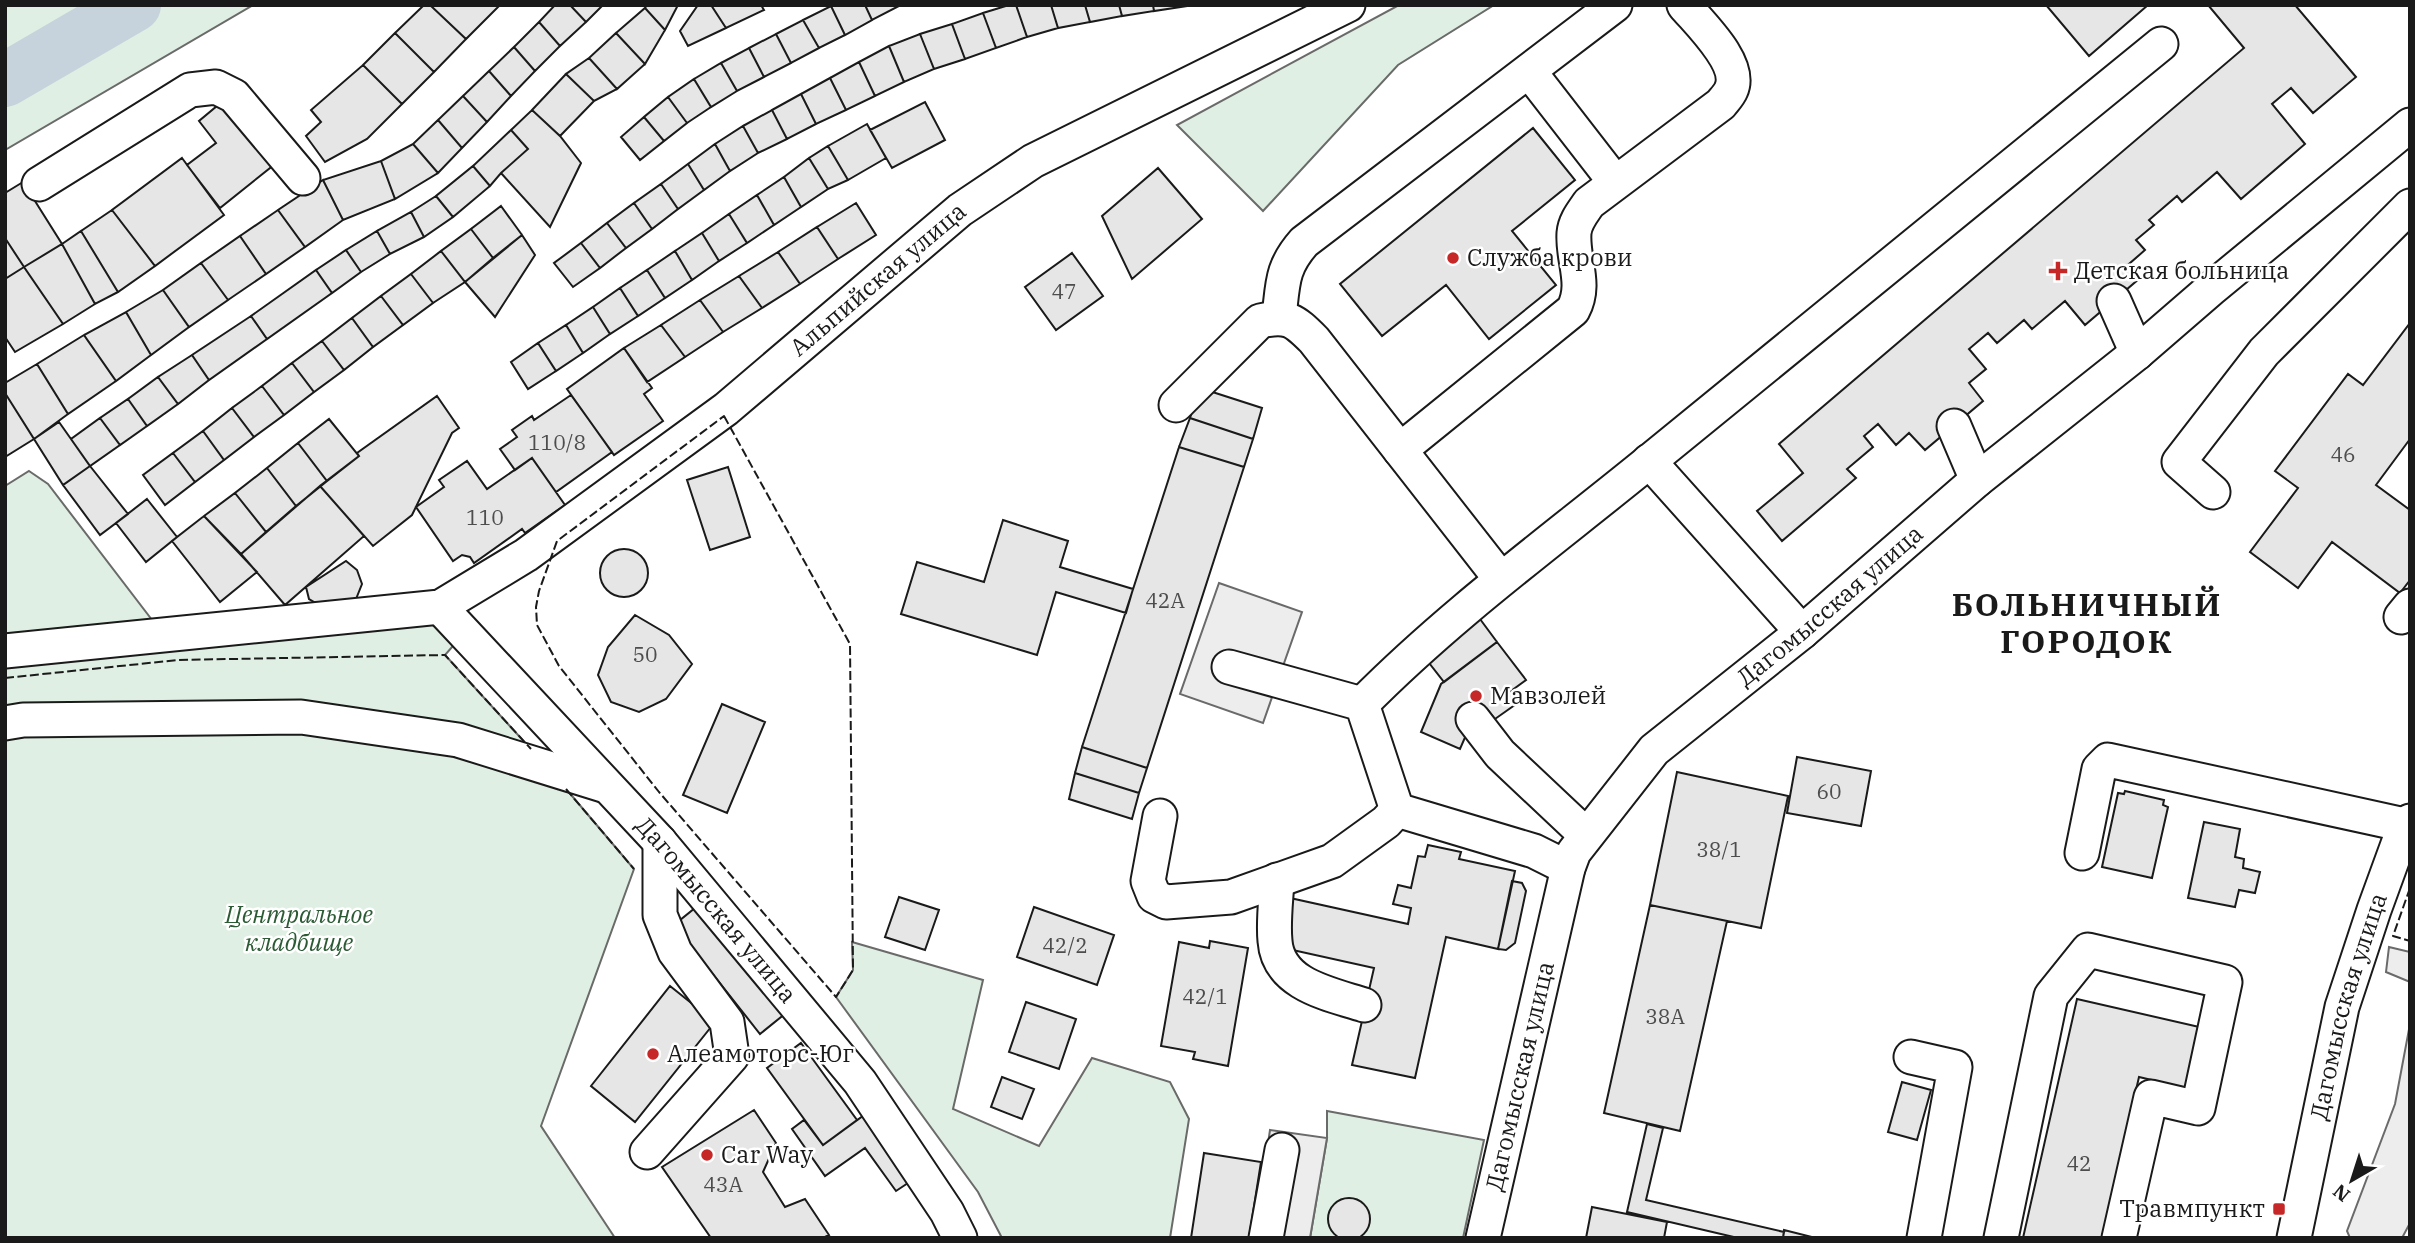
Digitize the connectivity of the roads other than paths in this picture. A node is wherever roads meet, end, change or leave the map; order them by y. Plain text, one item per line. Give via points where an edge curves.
1 (1348, 5) edge
2 (1615, 5) edge
3 (1684, 5) edge
4 (2161, 44) dead end
5 (1529, 71) junction
6 (2410, 125) edge
7 (303, 178) dead end
8 (1615, 182) junction
9 (39, 184) dead end
10 (2410, 206) edge
11 (2114, 301) dead end
12 (1279, 317) junction
13 (2137, 353) junction
14 (1176, 405) dead end
15 (1954, 426) dead end
16 (1399, 450) junction
17 (1649, 461) junction
18 (1977, 480) junction
19 (2213, 492) dead end
20 (1500, 578) junction
21 (440, 607) junction
22 (1802, 632) junction
23 (5, 651) edge
24 (1229, 667) dead end
25 (1362, 704) junction
26 (1473, 719) dead end
27 (5, 723) edge
28 (606, 786) junction
29 (1397, 810) junction
30 (1160, 816) dead end
31 (2408, 823) edge
32 (1586, 835) junction
33 (660, 842) junction
34 (2082, 853) dead end
35 (1568, 869) junction
36 (1277, 880) junction
37 (1363, 1005) dead end
38 (1911, 1057) dead end
39 (1282, 1150) dead end
40 (647, 1152) dead end
41 (960, 1238) edge
42 (1266, 1238) edge
43 (1483, 1238) edge
44 (1924, 1238) edge
45 (2001, 1238) edge
46 (2119, 1238) edge
47 (2294, 1238) edge

1 - 21 street, Альпийская улица via 1033,161 960,210 726,409 526,555
2 - 5 street
3 - 8 street via 1727,57 1733,74 1731,90 1721,104
4 - 17 street
5 - 8 street
5 - 12 street via 1304,242 1290,258
6 - 13 street, Дагомысская улица
7 - 9 street via 234,96 216,87 190,90
8 - 16 street via 1579,217 1574,233 1580,297 1573,310
10 - 19 street via 2264,352 2179,463
11 - 13 street
12 - 14 street via 1260,321
12 - 16 street via 1297,322 1314,340
13 - 18 street, Дагомысская улица
15 - 18 street
16 - 20 street
17 - 20 street
17 - 22 street
18 - 22 street, Дагомысская улица
20 - 25 street
21 - 23 street
21 - 28 street, Дагомысская улица
22 - 32 street, Дагомысская улица via 1654,750
24 - 25 street
25 - 29 street
26 - 32 street via 1500,754
27 - 28 street via 301,717 458,740
28 - 33 street, Дагомысская улица
29 - 35 street via 1534,851
29 - 36 street via 1332,861
30 - 36 street via 1149,881 1154,897 1167,902 1231,897
31 - 34 street via 2108,760 2099,769
31 - 47 street, Дагомысская улица via 2342,1007
32 - 35 street, Дагомысская улица
33 - 40 street via 660,915 675,952 727,1022 732,1056
33 - 41 street, Дагомысская улица via 860,1082
35 - 43 street, Дагомысская улица
36 - 37 street via 1275,944 1281,961 1307,986
38 - 44 street via 1955,1068
39 - 42 street
45 - 46 street via 2050,996 2088,950 2225,982 2198,1108 2151,1097

